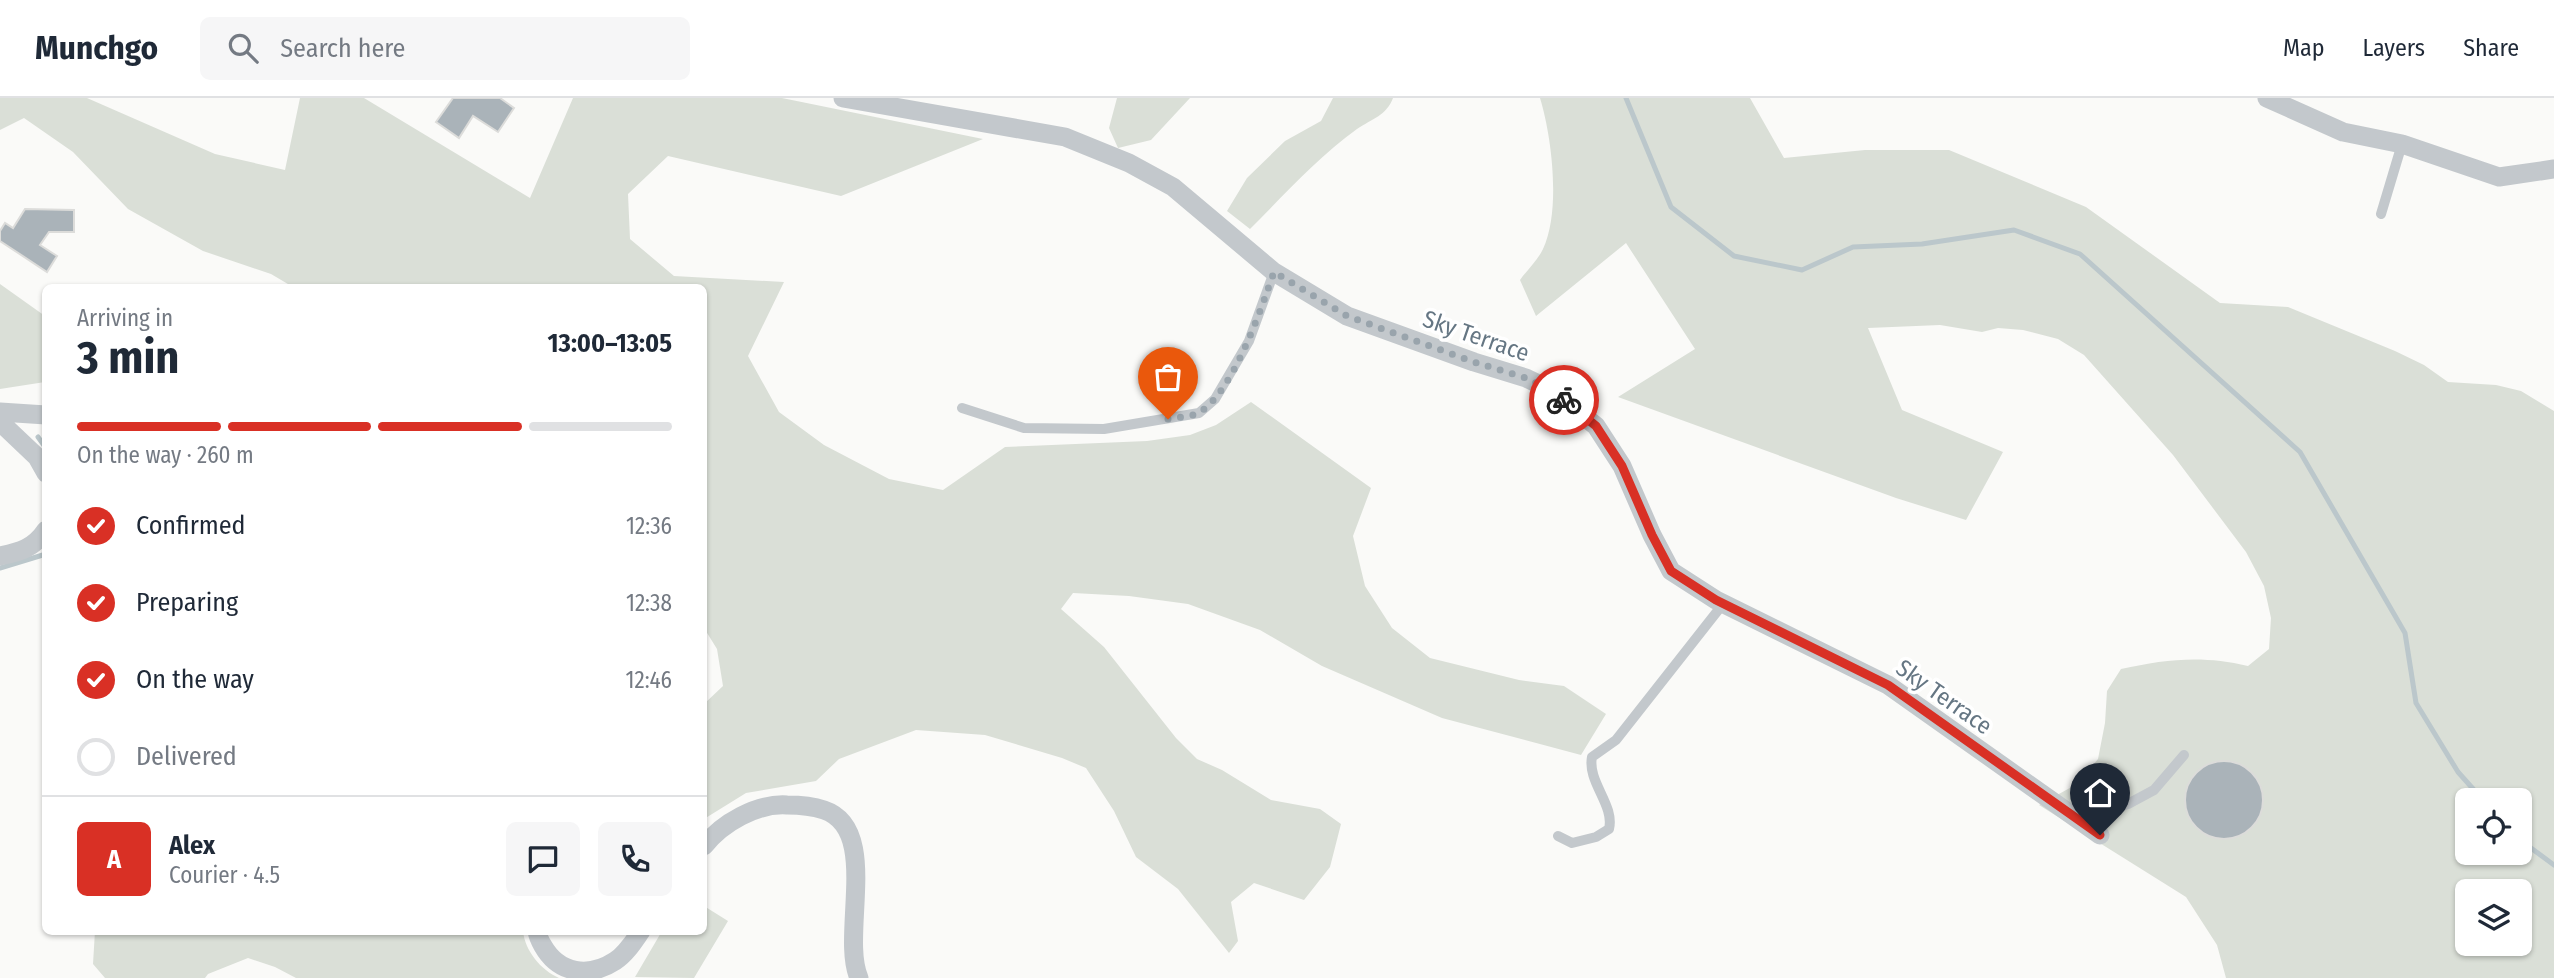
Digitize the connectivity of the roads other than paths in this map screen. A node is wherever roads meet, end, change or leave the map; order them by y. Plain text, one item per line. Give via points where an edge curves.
1 (843, 98) edge
2 (2267, 98) edge
3 (2402, 145) junction
4 (2554, 169) edge
5 (2381, 214) dead end
6 (1274, 272) junction
7 (962, 408) dead end
8 (0, 412) edge
9 (42, 415) edge
10 (0, 422) edge
11 (42, 466) edge
12 (42, 534) edge
13 (0, 556) edge
14 (1723, 604) junction
15 (2184, 755) dead end
16 (2078, 820) junction
17 (2100, 835) dead end
18 (1558, 836) dead end
19 (707, 844) edge
20 (537, 935) edge
21 (638, 935) edge
22 (859, 978) edge

1 - 6 street, Sky Terrace via 1065,136 1173,187
2 - 3 street via 2343,132
3 - 4 street via 2499,177
3 - 5 lane
6 - 7 lane via 1250,341 1215,399 1199,413 1104,429 1024,428
6 - 14 street, Sky Terrace via 1347,316 1551,390 1596,426 1616,456 1671,571
8 - 9 street
10 - 11 street
12 - 13 street via 29,548
14 - 16 street, Sky Terrace via 1888,685
14 - 18 lane via 1616,740 1592,757 1596,784 1611,821 1609,829 1572,843
15 - 16 lane via 2154,790
16 - 17 street, Sky Terrace
19 - 22 street via 745,814 771,804 825,810 840,819 852,839 855,863 853,954
20 - 21 street via 550,958 564,969 586,972 615,961

